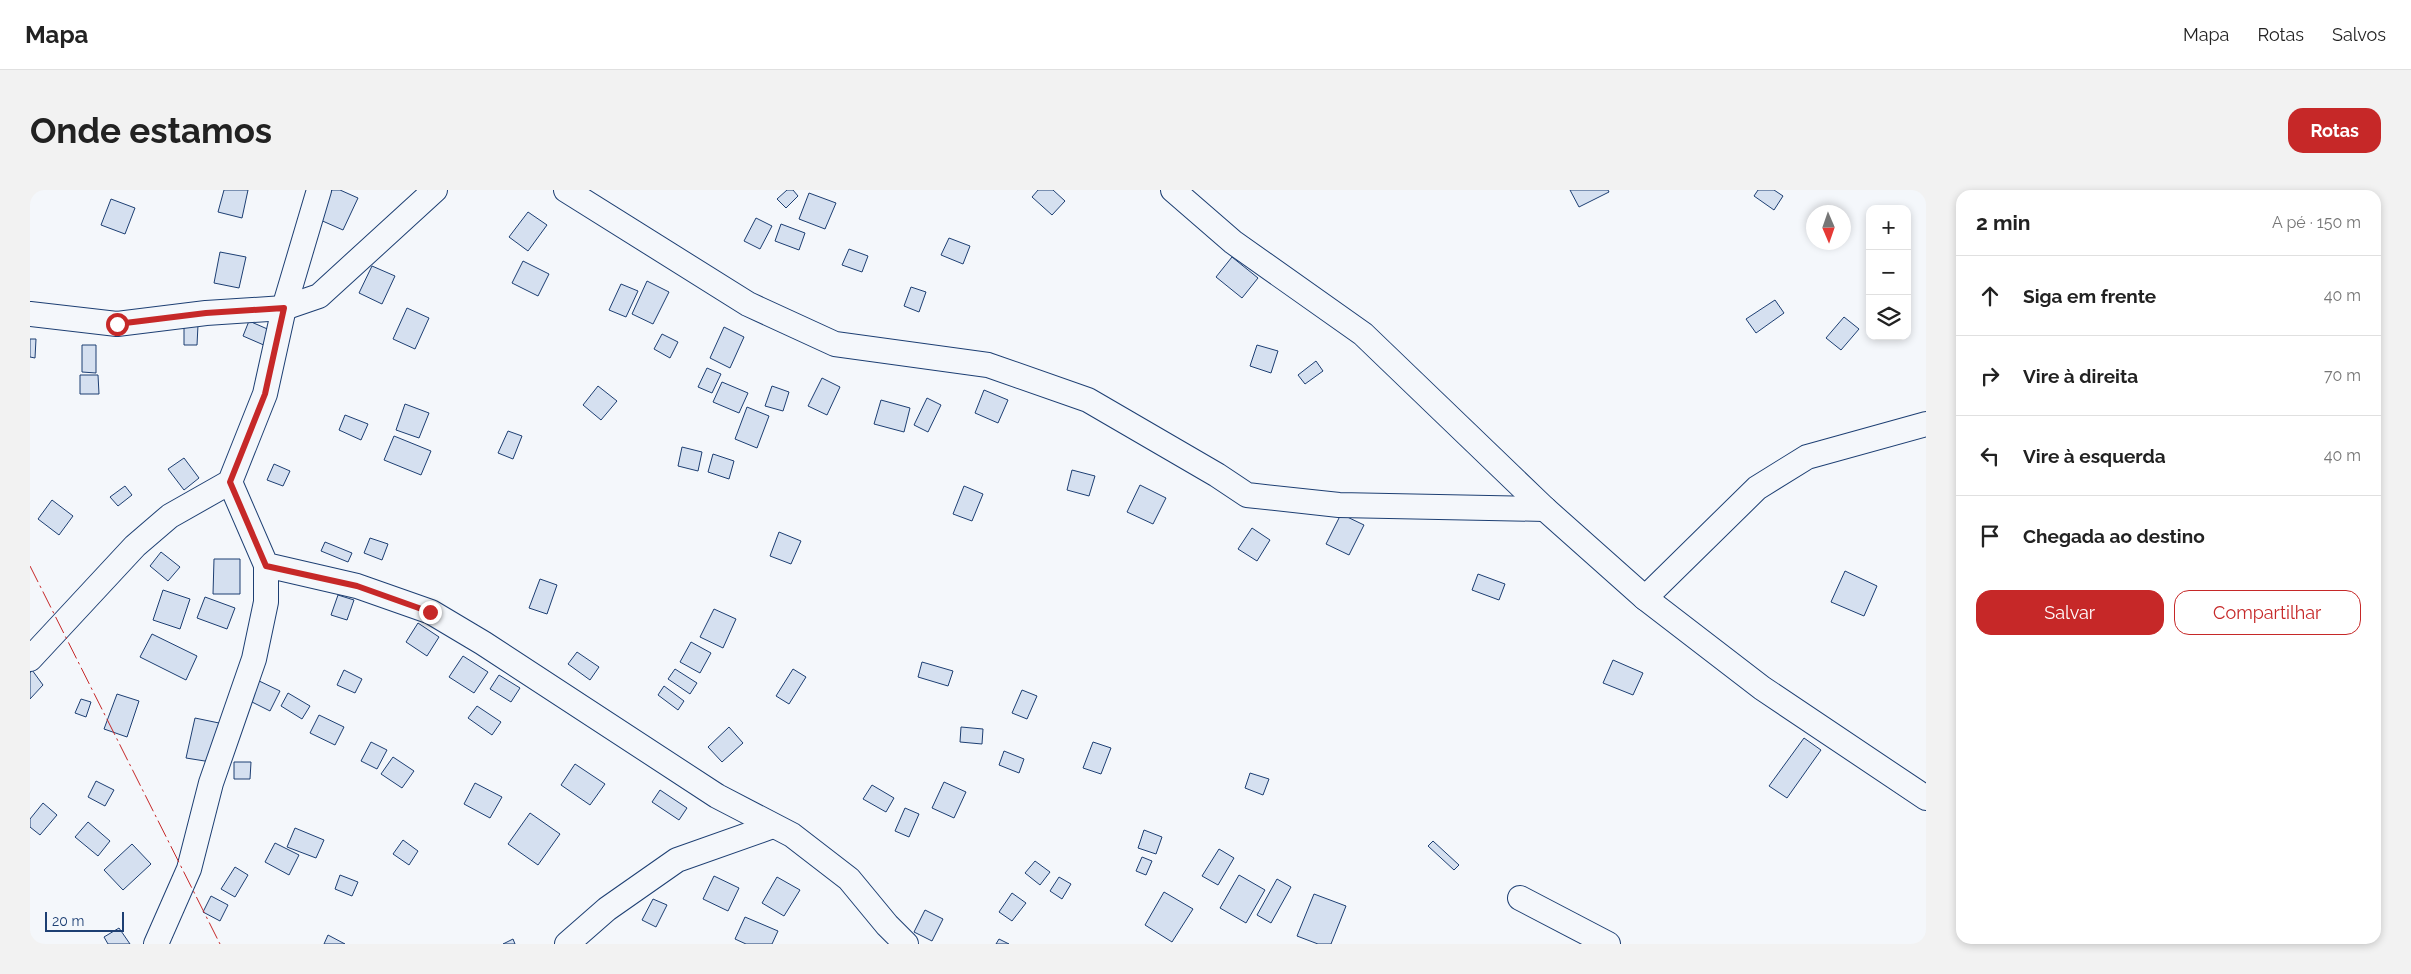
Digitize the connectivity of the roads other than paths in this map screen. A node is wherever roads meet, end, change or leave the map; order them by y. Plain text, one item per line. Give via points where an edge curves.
1 (319, 190) edge
2 (435, 190) edge
3 (566, 190) edge
4 (1174, 190) edge
5 (284, 308) junction
6 (30, 314) edge
7 (1926, 424) edge
8 (230, 482) junction
9 (1545, 509) junction
10 (266, 566) junction
11 (1645, 598) junction
12 (30, 659) edge
13 (1926, 798) edge
14 (773, 826) junction
15 (1520, 898) dead end
16 (156, 944) edge
17 (567, 944) edge
18 (906, 944) edge
19 (1608, 944) edge

1 - 5 street
2 - 5 street via 318,296
3 - 9 street via 748,304 835,344 988,366 1088,400 1247,495 1338,505
4 - 9 street via 1233,242 1363,334
5 - 6 street via 117,324
5 - 8 street via 265,394
7 - 11 street via 1807,456 1757,488
8 - 10 street
8 - 12 street via 170,516 135,546
9 - 11 street
10 - 14 street via 357,586 430,612 600,717 717,796
10 - 16 street via 266,602 254,659 211,783 188,869
11 - 13 street via 1762,688
14 - 17 street via 677,860 607,909
14 - 18 street via 792,835 849,878
15 - 19 street

